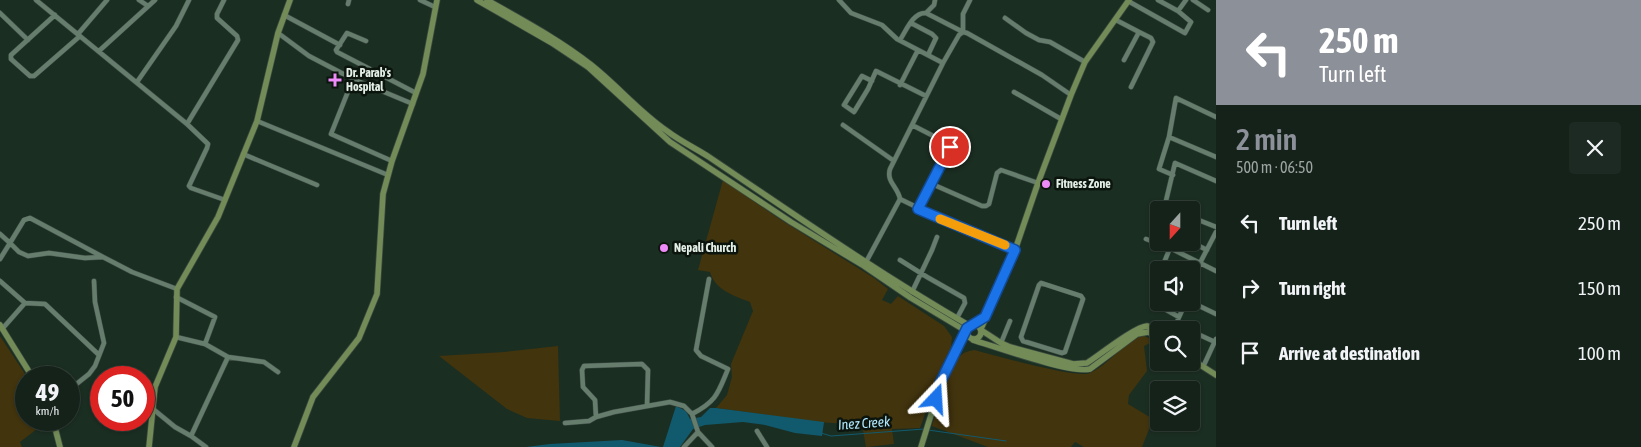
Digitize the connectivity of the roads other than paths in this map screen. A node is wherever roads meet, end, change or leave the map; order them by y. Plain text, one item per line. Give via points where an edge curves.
1 (36, 0) edge
2 (107, 0) edge
3 (139, 0) edge
4 (155, 0) edge
5 (188, 0) edge
6 (224, 0) edge
7 (290, 0) edge
8 (420, 0) edge
9 (477, 0) edge
10 (487, 0) edge
11 (840, 0) edge
12 (935, 0) edge
13 (970, 0) edge
14 (1128, 0) edge
15 (1158, 0) edge
16 (1186, 0) edge
17 (1193, 0) edge
18 (436, 3) edge
19 (148, 6) junction
20 (1208, 10) dead end
21 (1178, 12) junction
22 (0, 13) edge
23 (926, 13) junction
24 (55, 15) junction
25 (284, 15) junction
26 (1005, 18) dead end
27 (1116, 20) junction
28 (911, 23) junction
29 (963, 32) junction
30 (1140, 32) junction
31 (278, 33) junction
32 (79, 35) junction
33 (28, 40) junction
34 (366, 40) dead end
35 (900, 40) junction
36 (340, 44) junction
37 (918, 50) junction
38 (99, 51) junction
39 (928, 55) junction
40 (1124, 60) dead end
41 (1085, 62) junction
42 (943, 63) junction
43 (353, 79) junction
44 (872, 81) junction
45 (137, 82) junction
46 (900, 84) junction
47 (1131, 87) dead end
48 (1014, 92) dead end
49 (416, 93) junction
50 (1070, 95) junction
51 (926, 96) junction
52 (413, 104) junction
53 (1216, 116) edge
54 (1062, 120) junction
55 (257, 121) junction
56 (187, 124) junction
57 (843, 125) dead end
58 (912, 125) junction
59 (1169, 137) junction
60 (243, 154) junction
61 (1216, 157) edge
62 (392, 161) junction
63 (894, 161) junction
64 (388, 175) junction
65 (1173, 175) junction
66 (1216, 181) edge
67 (1038, 183) junction
68 (932, 184) junction
69 (317, 185) dead end
70 (900, 199) junction
71 (225, 200) junction
72 (1166, 201) edge
73 (918, 209) junction
74 (1200, 221) edge
75 (1216, 227) edge
76 (1216, 232) edge
77 (0, 234) edge
78 (937, 237) dead end
79 (1146, 239) dead end
80 (1150, 240) edge
81 (10, 243) junction
82 (1200, 246) edge
83 (1015, 250) junction
84 (1207, 250) junction
85 (1176, 251) edge
86 (104, 257) junction
87 (0, 259) edge
88 (900, 260) dead end
89 (1196, 261) edge
90 (1200, 263) joint
91 (866, 264) junction
92 (1216, 271) edge
93 (921, 274) junction
94 (709, 279) dead end
95 (0, 280) edge
96 (94, 281) dead end
97 (177, 289) junction
98 (912, 292) junction
99 (176, 297) junction
100 (26, 303) junction
101 (1200, 306) edge
102 (1170, 311) edge
103 (1182, 311) edge
104 (1216, 314) edge
105 (1179, 316) junction
106 (985, 317) junction
107 (957, 318) junction
108 (1010, 321) dead end
109 (1177, 321) edge
110 (1, 327) edge
111 (1150, 327) edge
112 (969, 329) junction
113 (981, 330) junction
114 (1150, 333) edge
115 (1200, 335) edge
116 (176, 337) junction
117 (972, 340) junction
118 (1215, 341) edge
119 (1001, 343) junction
120 (205, 344) junction
121 (1045, 348) junction
122 (955, 354) junction
123 (99, 355) junction
124 (1042, 356) junction
125 (228, 357) junction
126 (1200, 365) edge
127 (25, 366) edge
128 (1203, 367) junction
129 (278, 372) dead end
130 (1216, 375) edge
131 (80, 381) edge
132 (155, 387) edge
133 (647, 406) junction
134 (155, 411) edge
135 (692, 414) junction
136 (596, 417) junction
137 (565, 423) dead end
138 (56, 431) edge
139 (151, 431) edge
140 (756, 431) dead end
141 (698, 432) junction
142 (191, 436) junction
143 (60, 447) edge
144 (150, 447) edge
145 (206, 447) edge
146 (294, 447) edge
147 (684, 447) edge
148 (712, 447) edge
149 (767, 447) edge
150 (921, 447) edge

1 - 24 street
2 - 32 street
3 - 19 street
4 - 19 street
5 - 45 street via 176,26
6 - 56 street via 217,18 238,36 238,40
7 - 25 street
8 - 18 street
9 - 91 street via 552,43 588,68 670,142 791,222
10 - 91 street via 590,64 651,120
11 - 35 street via 851,13 882,25
12 - 23 street
13 - 29 street via 963,14
14 - 21 street via 1185,32 1191,22
14 - 27 street
15 - 21 street
16 - 21 street
17 - 20 street
18 - 49 street via 423,74
19 - 38 street
22 - 33 street
23 - 28 street via 921,12
23 - 29 street
24 - 32 street
24 - 33 street
25 - 31 street
25 - 36 street
26 - 41 street via 1032,36 1050,42
27 - 30 street
27 - 41 street
28 - 35 street
28 - 39 street via 936,38
29 - 42 street
29 - 50 street via 1042,75
30 - 40 street
30 - 47 street via 1153,42
31 - 43 street via 309,56
31 - 55 street
32 - 33 street via 32,76 10,57
32 - 38 street
34 - 36 street via 347,32
35 - 37 street
36 - 49 street via 336,50 339,54
37 - 39 street
37 - 46 street
38 - 45 street
39 - 42 street
41 - 50 street
42 - 51 street
43 - 52 street
43 - 62 street via 330,134
44 - 44 street via 854,112 844,105 862,76
44 - 46 street via 876,71
45 - 56 street
46 - 51 street
48 - 54 street
49 - 52 street
50 - 54 street
51 - 58 street
52 - 62 street
53 - 59 street via 1176,98
54 - 67 street
55 - 60 street
55 - 64 street
56 - 71 street via 208,144 189,186
57 - 63 street
58 - 63 street
58 - 68 street via 949,144
59 - 61 street
59 - 65 street via 1159,169
60 - 69 street
60 - 71 street
62 - 64 street
63 - 70 street via 888,175
64 - 146 street via 383,194 377,294 359,338 313,396
65 - 66 street via 1175,163
65 - 72 street
67 - 68 street via 1001,170 997,173 986,206
67 - 83 street
68 - 73 street
70 - 73 street
70 - 91 street
71 - 97 street
73 - 83 street
74 - 75 street
76 - 84 street
77 - 81 street
78 - 93 street
79 - 80 street
81 - 86 street via 28,256 49,253
81 - 86 street via 24,220 30,218
81 - 87 street
82 - 84 street
83 - 106 street
84 - 90 street
85 - 89 street
86 - 97 street
88 - 93 street
90 - 92 street
91 - 98 street
91 - 112 street via 911,298
93 - 98 street
93 - 107 street via 964,298 965,303
94 - 135 street via 696,350 701,356 728,368 721,388 708,406
95 - 100 street
96 - 123 street via 104,343
97 - 99 street
98 - 107 street
99 - 116 street
99 - 120 street via 215,317
100 - 110 street
100 - 123 street via 45,304
101 - 104 street
102 - 105 street
103 - 105 street
105 - 109 street
106 - 112 street
106 - 113 street
107 - 112 street
108 - 119 street
110 - 127 street
111 - 124 street via 1144,326 1080,365
112 - 113 street
112 - 117 street
112 - 122 street
113 - 117 street via 979,337
113 - 119 street
114 - 117 street via 1137,334 1086,370
115 - 118 street
116 - 120 street
116 - 132 street
117 - 122 street
118 - 128 street
119 - 124 street
120 - 125 street
121 - 121 street via 1023,341 1021,337 1041,283 1081,296 1083,300 1066,352
121 - 124 street
122 - 150 street via 940,383
123 - 131 street via 95,366
125 - 129 street via 264,362
125 - 142 street
126 - 128 street
128 - 130 street
133 - 135 street via 670,402 684,406
133 - 136 street
133 - 136 street via 648,370 642,364 584,366 583,386 595,400
134 - 142 street via 175,428
135 - 141 street
136 - 137 street via 589,421
138 - 143 street
139 - 144 street
140 - 149 street
141 - 147 street
141 - 148 street
142 - 145 street

